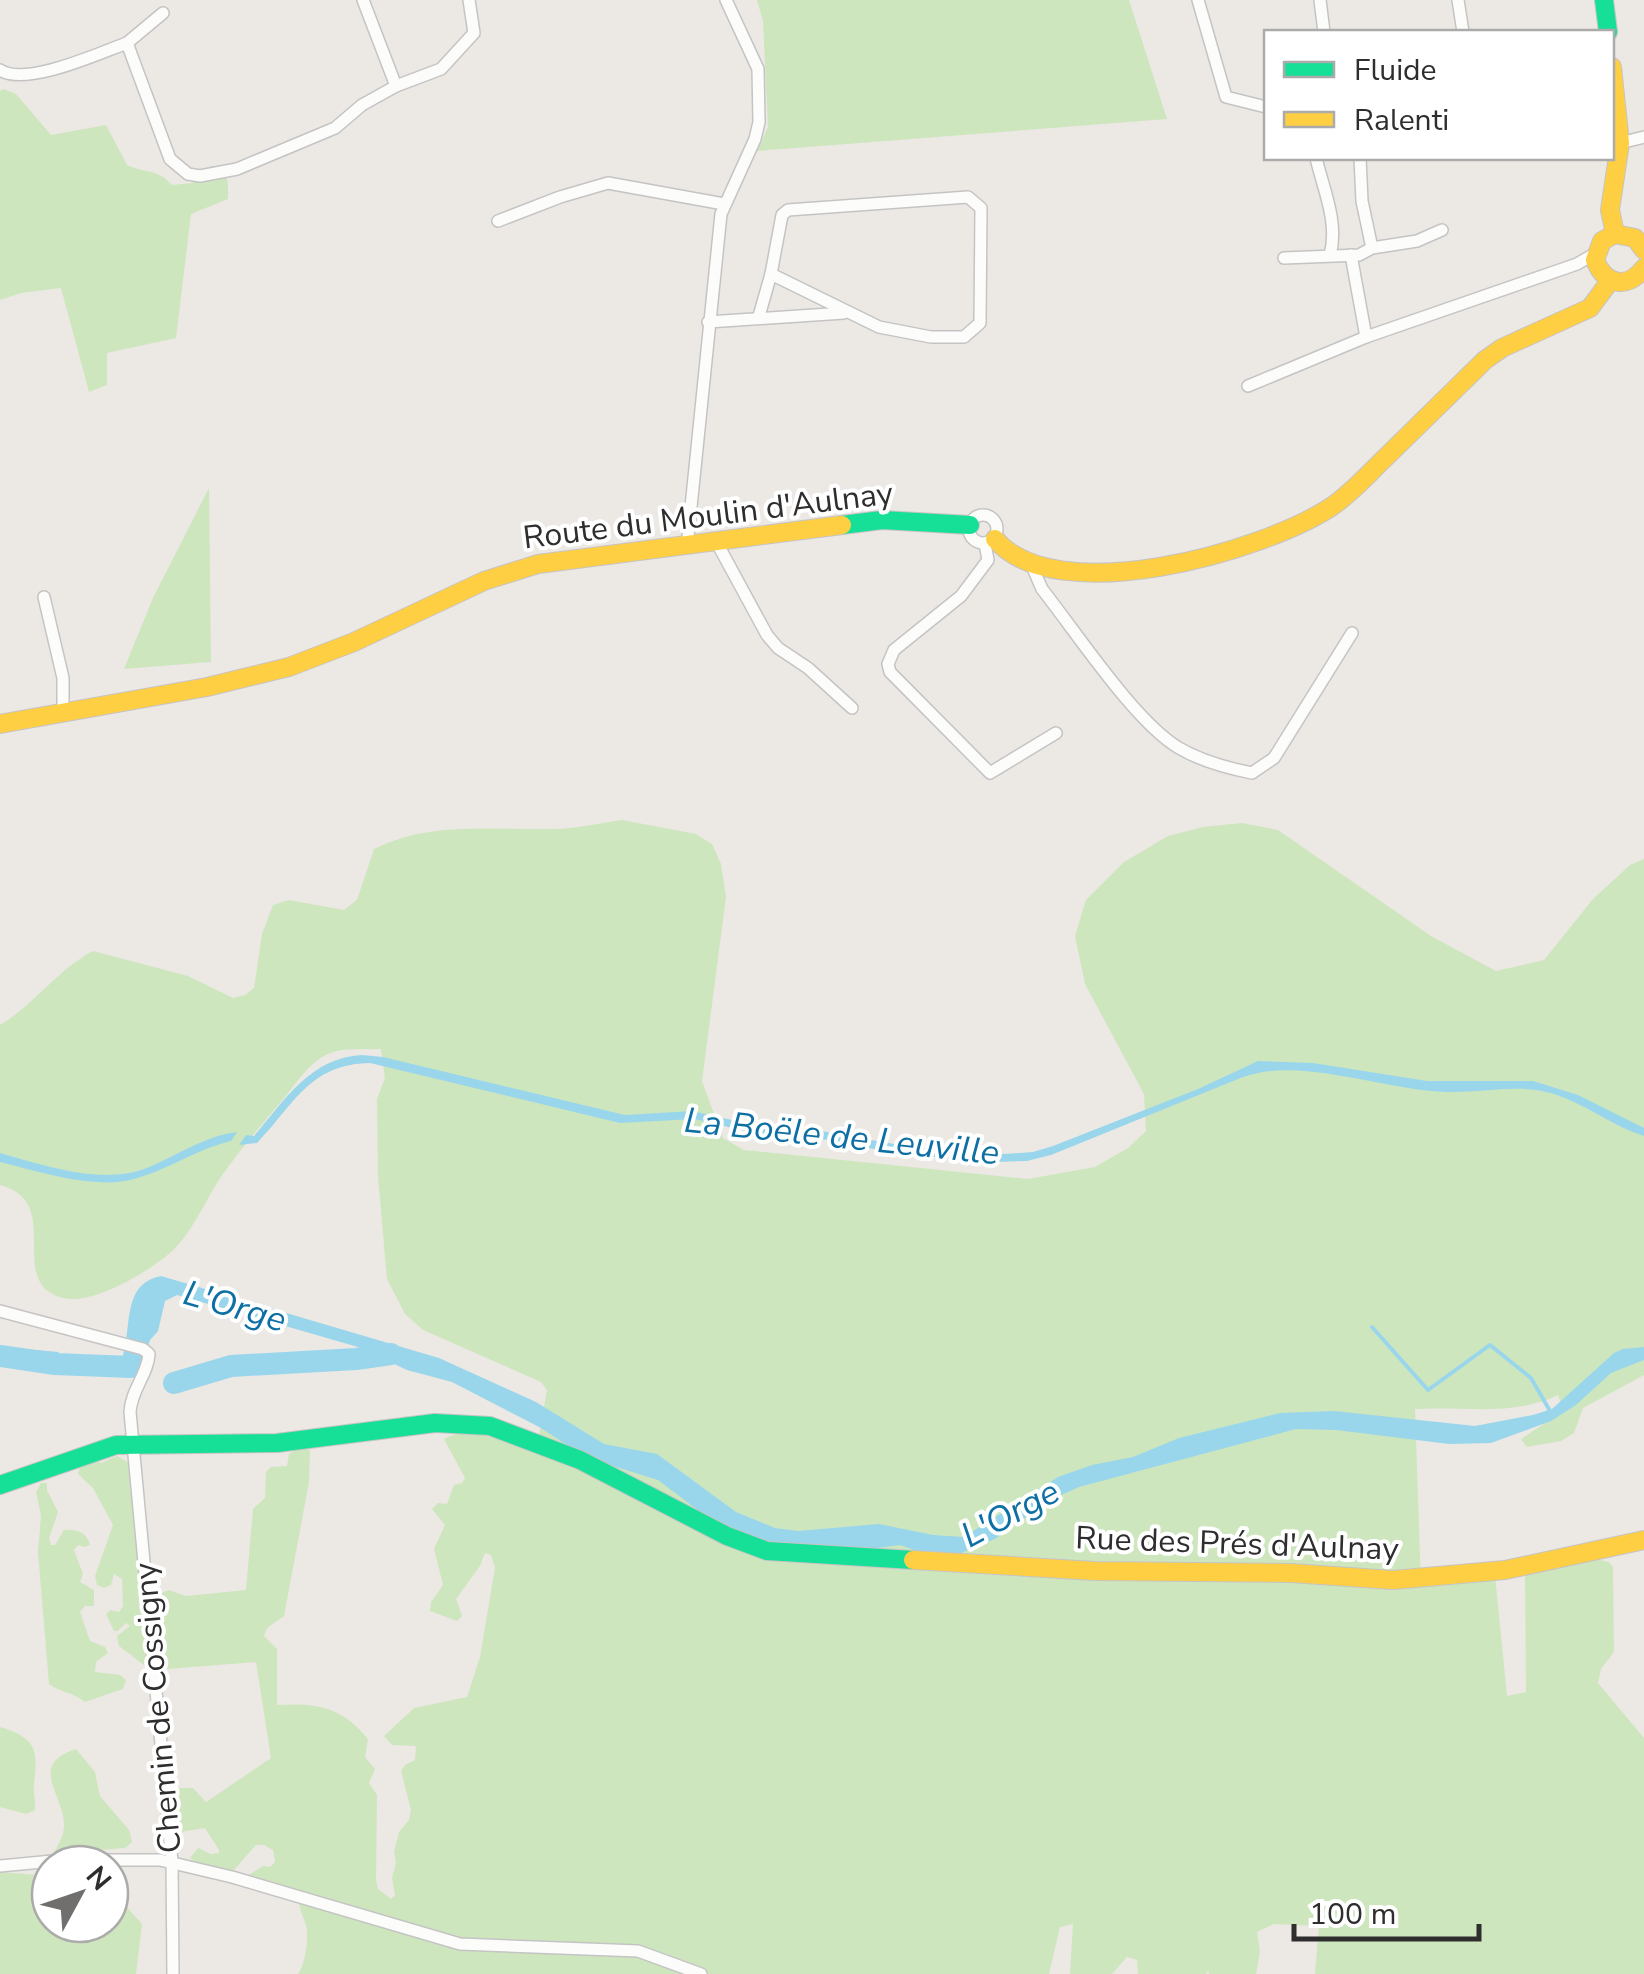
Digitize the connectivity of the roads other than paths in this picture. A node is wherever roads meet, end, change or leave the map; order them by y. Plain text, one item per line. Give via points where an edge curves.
1 (364, 0) edge
2 (469, 0) edge
3 (726, 0) edge
4 (1198, 0) edge
5 (1320, 0) edge
6 (1458, 0) edge
7 (1604, 0) edge
8 (163, 14) dead end
9 (1324, 30) edge
10 (1462, 30) edge
11 (1608, 30) edge
12 (127, 43) junction
13 (0, 70) edge
14 (396, 86) junction
15 (1614, 86) edge
16 (1264, 106) edge
17 (1644, 137) edge
18 (1620, 143) junction
19 (1317, 160) edge
20 (1360, 160) edge
21 (724, 204) junction
22 (498, 222) dead end
23 (1442, 230) dead end
24 (1615, 234) junction
25 (1643, 245) edge
26 (1372, 248) junction
27 (1330, 255) junction
28 (1352, 255) junction
29 (1284, 258) dead end
30 (1601, 267) junction
31 (771, 274) junction
32 (1641, 281) edge
33 (848, 313) junction
34 (759, 316) junction
35 (708, 322) junction
36 (1366, 337) junction
37 (1248, 386) dead end
38 (970, 525) junction
39 (990, 541) junction
40 (717, 544) junction
41 (687, 546) junction
42 (1032, 566) junction
43 (44, 597) dead end
44 (1352, 633) dead end
45 (852, 708) dead end
46 (62, 711) junction
47 (0, 724) edge
48 (1056, 732) dead end
49 (0, 1311) edge
50 (134, 1443) junction
51 (0, 1485) edge
52 (1644, 1540) edge
53 (172, 1862) junction
54 (0, 1866) edge
55 (173, 1974) edge
56 (701, 1974) edge

1 - 14 street
2 - 14 street via 472,37 441,69
3 - 21 street via 758,69 759,122
4 - 16 street via 1226,97
5 - 9 street
6 - 10 street
7 - 11 street
8 - 12 street
12 - 13 street via 62,67 11,76
12 - 14 street via 170,160 200,176 237,169 335,128
15 - 18 street
17 - 18 street
18 - 24 street via 1610,210
19 - 27 street via 1330,213
20 - 26 street
21 - 22 street via 608,183
21 - 35 street
23 - 26 street
24 - 25 street
24 - 30 street via 1602,241
26 - 28 street
27 - 28 street
27 - 29 street
28 - 36 street
30 - 32 street via 1618,284
30 - 36 street via 1577,264
30 - 42 street via 1590,308 1485,360 1348,492 1292,530 1156,566 1093,574
31 - 33 street
31 - 33 street via 788,210 968,197 981,208 980,322 973,330 964,337 931,337 879,328
31 - 34 street
33 - 34 street
34 - 35 street
35 - 41 street
36 - 37 street
38 - 39 street via 974,541
38 - 39 street via 988,516 996,523
38 - 40 street, Route du Moulin d'Aulnay via 882,520
39 - 42 street
39 - 48 street via 988,560 970,588 894,650 890,672 990,774
40 - 41 street, Route du Moulin d'Aulnay
40 - 45 street via 767,636
41 - 46 street, Route du Moulin d'Aulnay via 503,572 328,654 180,693
42 - 44 street via 1042,589 1162,736 1224,767 1252,773 1274,758
43 - 46 street via 64,678
46 - 47 street, Route du Moulin d'Aulnay
49 - 50 street, Chemin de Cossigny via 150,1354 130,1398
50 - 51 street, Rue des Prés d'Aulnay
50 - 52 street, Rue des Prés d'Aulnay via 277,1444 435,1423 490,1426 580,1460 727,1536 780,1552 1393,1580 1505,1570
50 - 53 street, Chemin de Cossigny
53 - 54 street
53 - 55 street, Chemin de Cossigny
53 - 56 street via 460,1944 638,1952

